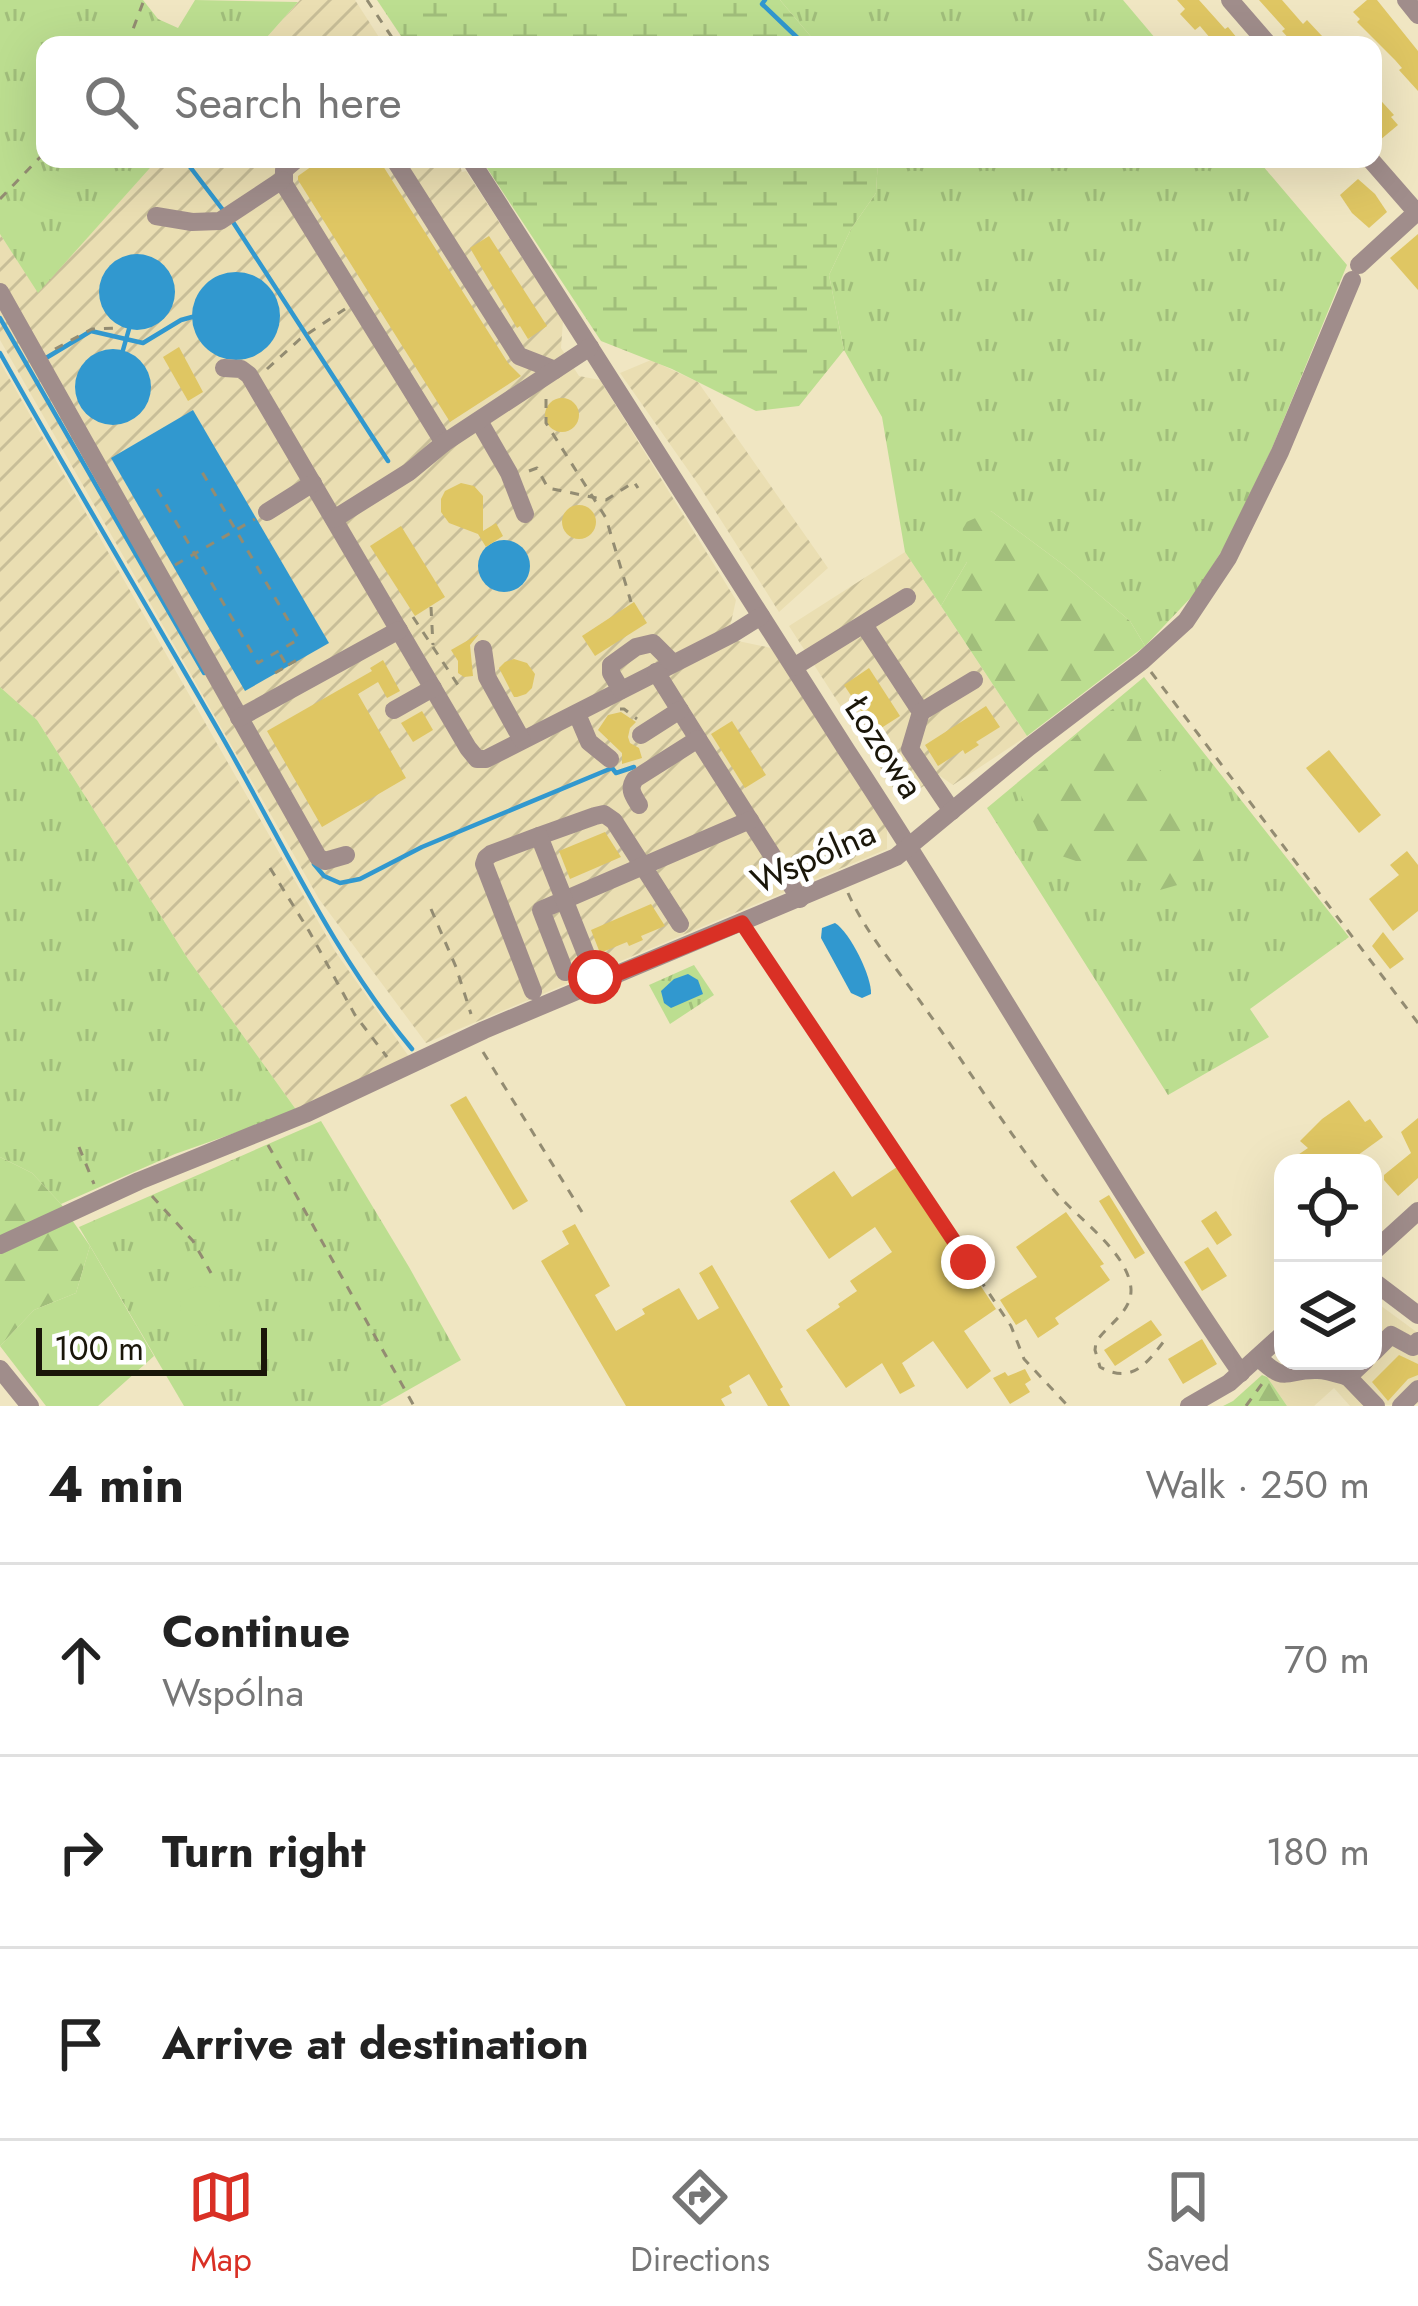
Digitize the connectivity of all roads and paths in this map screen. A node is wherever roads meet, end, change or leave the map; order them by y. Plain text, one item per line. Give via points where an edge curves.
1 (144, 0) edge
2 (367, 0) edge
3 (1230, 0) edge
4 (1406, 0) edge
5 (1418, 15) edge
6 (130, 36) edge
7 (391, 36) edge
8 (1261, 36) edge
9 (36, 162) edge
10 (286, 168) edge
11 (400, 168) edge
12 (476, 168) edge
13 (1378, 168) edge
14 (282, 180) junction
15 (0, 200) edge
16 (1418, 212) edge
17 (157, 216) dead end
18 (0, 292) edge
19 (356, 302) junction
20 (116, 328) dead end
21 (590, 347) junction
22 (37, 359) junction
23 (224, 368) dead end
24 (552, 372) junction
25 (253, 381) junction
26 (479, 421) junction
27 (443, 442) junction
28 (198, 465) dead end
29 (512, 480) junction
30 (313, 483) junction
31 (157, 488) dead end
32 (638, 488) dead end
33 (592, 497) junction
34 (526, 514) dead end
35 (261, 516) joint
36 (334, 519) junction
37 (236, 530) junction
38 (195, 554) junction
39 (174, 566) dead end
40 (907, 597) dead end
41 (631, 602) dead end
42 (431, 607) dead end
43 (761, 616) junction
44 (406, 623) junction
45 (864, 625) junction
46 (433, 647) junction
47 (483, 649) dead end
48 (278, 651) junction
49 (299, 659) dead end
50 (1142, 662) junction
51 (287, 666) junction
52 (664, 667) junction
53 (794, 668) junction
54 (275, 673) dead end
55 (974, 680) dead end
56 (436, 693) junction
57 (623, 699) junction
58 (394, 710) dead end
59 (680, 710) junction
60 (921, 712) junction
61 (577, 714) junction
62 (239, 718) junction
63 (640, 728) joint
64 (698, 739) junction
65 (522, 740) junction
66 (610, 758) dead end
67 (639, 805) dead end
68 (952, 811) junction
69 (750, 820) junction
70 (539, 836) junction
71 (911, 846) junction
72 (346, 855) dead end
73 (644, 867) junction
74 (270, 868) dead end
75 (845, 879) junction
76 (800, 899) junction
77 (565, 900) junction
78 (431, 909) dead end
79 (541, 910) junction
80 (742, 923) junction
81 (507, 924) junction
82 (680, 924) dead end
83 (565, 972) dead end
84 (597, 982) junction
85 (533, 991) dead end
86 (1418, 1023) edge
87 (477, 1034) junction
88 (404, 1066) junction
89 (261, 1133) junction
90 (79, 1147) dead end
91 (140, 1180) junction
92 (99, 1198) junction
93 (1418, 1211) edge
94 (582, 1212) dead end
95 (1382, 1244) edge
96 (0, 1245) edge
97 (212, 1273) dead end
98 (1382, 1288) edge
99 (1418, 1315) edge
100 (1382, 1332) edge
101 (1168, 1336) dead end
102 (1416, 1347) edge
103 (1274, 1349) edge
104 (1265, 1364) junction
105 (0, 1369) edge
106 (1274, 1370) edge
107 (1275, 1370) edge
108 (1303, 1370) edge
109 (1333, 1370) edge
110 (1355, 1370) edge
111 (1241, 1373) junction
112 (1348, 1377) junction
113 (1418, 1389) edge
114 (30, 1406) edge
115 (414, 1406) edge
116 (1068, 1406) edge
117 (1189, 1406) edge
118 (1246, 1406) edge
119 (1376, 1406) edge
120 (1401, 1406) edge

1 - 6 path
2 - 7 path
3 - 8 street
4 - 5 street
9 - 15 path
10 - 14 street
11 - 24 street via 519,356
12 - 21 street, Łozowa
13 - 16 street
14 - 17 street via 220,220
14 - 19 street
16 - 50 street, Wspólna via 1355,272 1228,558 1186,621
18 - 22 street
19 - 25 path
19 - 27 street
20 - 22 path via 92,328
21 - 24 street
21 - 43 street, Łozowa
22 - 62 street
23 - 25 street via 242,369
24 - 26 street
24 - 33 path via 546,423
25 - 30 street
26 - 27 street
26 - 29 street
27 - 36 street
28 - 37 path
29 - 33 path via 537,468 548,488
29 - 34 street
30 - 35 street
30 - 36 street
31 - 38 path
32 - 33 path via 634,482 606,500
33 - 41 path
35 - 37 path
36 - 44 street
37 - 38 path
37 - 48 path via 298,639
38 - 39 path
38 - 48 path via 257,663
40 - 45 street
42 - 46 path
43 - 52 street
43 - 53 street, Łozowa
44 - 46 path
44 - 56 street
44 - 62 street
45 - 53 street
45 - 60 street
46 - 56 path via 458,685
47 - 65 street via 488,677
48 - 51 path
49 - 51 path
50 - 68 street, Wspólna
50 - 86 path
51 - 54 path
52 - 57 street
52 - 57 street via 653,643 611,665
52 - 59 street
53 - 71 street, Łozowa
55 - 60 street
56 - 58 street
56 - 65 street via 478,759
57 - 61 street
57 - 63 path
59 - 63 street
59 - 64 street
60 - 68 street via 910,748
61 - 65 street
61 - 66 street via 589,742
62 - 72 street via 318,857
64 - 67 street via 634,779
64 - 69 street
68 - 71 street, Wspólna
69 - 73 street
69 - 76 street
70 - 73 street via 604,814
70 - 77 street
70 - 81 street via 486,858
71 - 75 street, Wspólna
71 - 111 street, Łozowa
73 - 77 street
73 - 82 street
74 - 88 path via 355,1015
75 - 76 street, Wspólna
75 - 101 path via 861,917 1018,1143 1122,1264 1130,1301 1096,1342 1100,1367 1133,1372
76 - 80 street, Wspólna
77 - 79 street
77 - 84 street
78 - 87 path
79 - 81 street
79 - 83 street
80 - 84 street, Wspólna
80 - 116 path via 1011,1326 1024,1359
81 - 85 street
84 - 87 street, Wspólna
87 - 88 street, Wspólna
87 - 94 path
88 - 89 street, Wspólna
89 - 91 street, Wspólna
89 - 115 path
90 - 92 path
91 - 92 street, Wspólna
91 - 97 path
92 - 96 street, Wspólna
93 - 95 street
98 - 99 street
100 - 102 street
103 - 104 street
104 - 106 street
104 - 111 street
104 - 118 path
105 - 114 street
107 - 108 street
109 - 112 street
110 - 112 street
111 - 117 street
112 - 119 street
113 - 120 street

